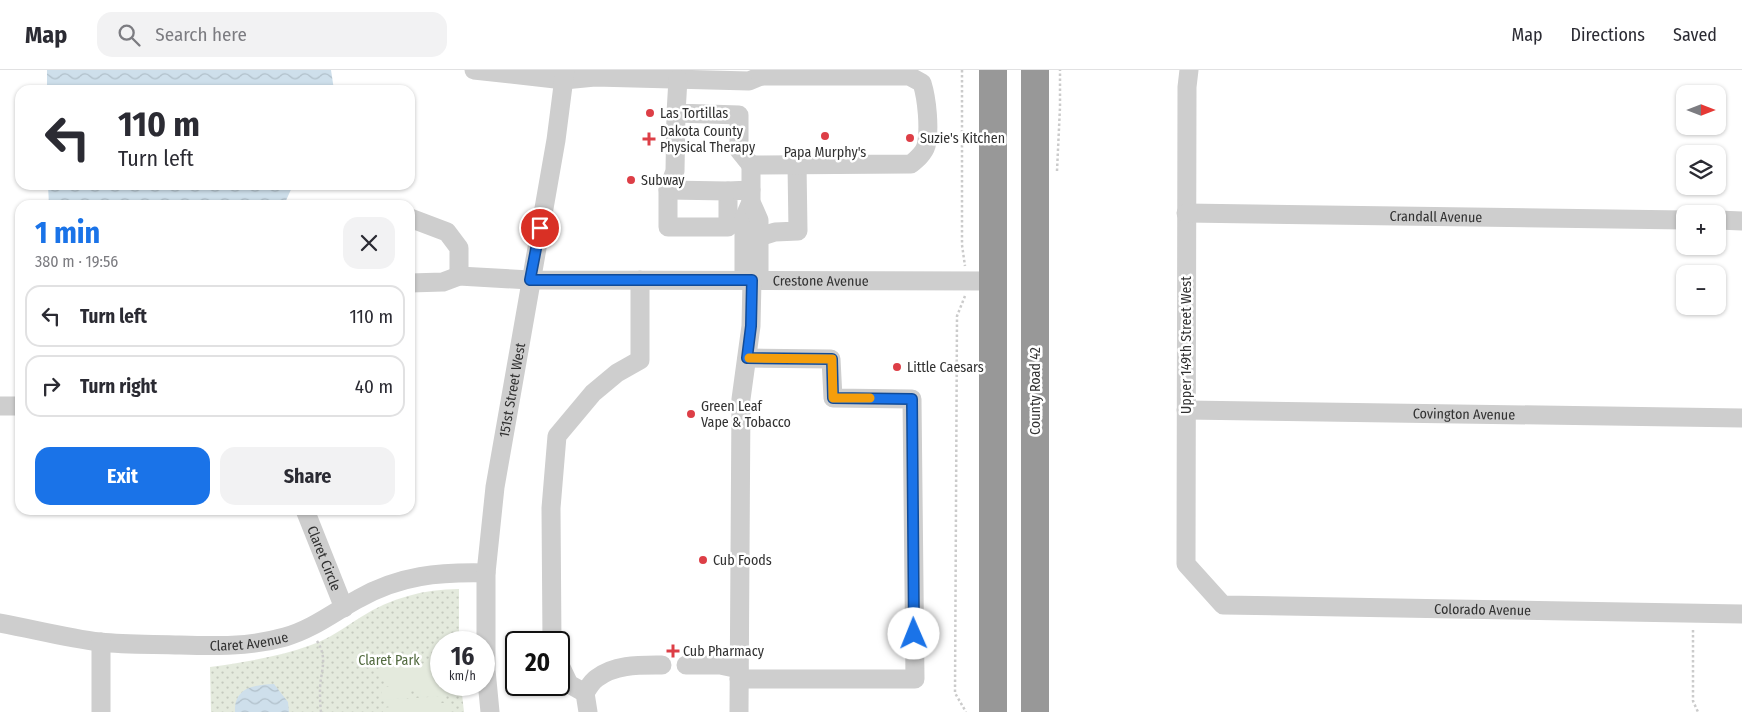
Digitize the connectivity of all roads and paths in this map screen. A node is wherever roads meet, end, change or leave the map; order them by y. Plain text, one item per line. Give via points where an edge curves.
1 (474, 70) edge
2 (962, 70) edge
3 (993, 70) edge
4 (1035, 70) edge
5 (1189, 70) edge
6 (761, 73) edge
7 (912, 73) edge
8 (619, 74) edge
9 (565, 75) edge
10 (678, 79) junction
11 (676, 113) junction
12 (797, 164) junction
13 (750, 165) junction
14 (668, 190) junction
15 (728, 191) junction
16 (751, 196) junction
17 (1186, 213) junction
18 (415, 220) edge
19 (1676, 220) edge
20 (1726, 220) edge
21 (1742, 221) edge
22 (760, 237) junction
23 (460, 276) junction
24 (530, 280) junction
25 (640, 280) junction
26 (752, 280) junction
27 (966, 281) junction
28 (993, 281) junction
29 (415, 283) edge
30 (747, 358) junction
31 (0, 406) edge
32 (15, 406) edge
33 (1186, 410) junction
34 (1742, 418) edge
35 (307, 515) edge
36 (486, 573) junction
37 (1224, 605) joint
38 (344, 608) junction
39 (1693, 613) junction
40 (1742, 614) edge
41 (0, 623) edge
42 (552, 631) edge
43 (316, 640) dead end
44 (101, 642) junction
45 (662, 666) dead end
46 (686, 666) dead end
47 (739, 674) junction
48 (570, 684) edge
49 (585, 693) junction
50 (101, 712) edge
51 (321, 712) edge
52 (490, 712) edge
53 (588, 712) edge
54 (739, 712) edge
55 (966, 712) edge
56 (993, 712) edge
57 (1035, 712) edge
58 (1698, 712) edge

1 - 9 street
2 - 27 path via 962,245
3 - 28 highway
4 - 57 highway, County Road 42
5 - 17 street, Upper 149th Street West
6 - 7 street
6 - 10 street via 749,81
7 - 12 street via 922,83 926,97 926,147 919,158 911,164
8 - 9 street via 595,77
8 - 10 street
9 - 24 street, 151st Street West
10 - 11 street
11 - 13 street via 739,115 739,150
11 - 14 street via 675,171
12 - 13 street
12 - 22 street via 798,230
13 - 16 street
14 - 15 street
14 - 15 street via 668,227 728,227
15 - 16 street
16 - 22 street via 760,220
16 - 26 street via 744,218
17 - 19 street, Crandall Avenue
17 - 33 street, Upper 149th Street West
18 - 23 street via 447,232 458,248
20 - 21 street
22 - 26 street
23 - 24 street, Crestone Avenue
23 - 29 street, Crestone Avenue via 443,282
24 - 25 street, Crestone Avenue
24 - 36 street, 151st Street West via 495,487
25 - 26 street, Crestone Avenue
25 - 42 street via 640,360 617,372 593,392 557,436 551,508
26 - 27 street, Crestone Avenue
26 - 30 street
27 - 28 street, Crestone Avenue
27 - 55 path via 966,292 957,316 955,693
28 - 56 highway
30 - 47 street via 741,399
30 - 47 street via 832,359 833,398 912,399 915,679
31 - 32 street
33 - 34 street, Covington Avenue
33 - 37 street, Upper 149th Street West via 1186,564
35 - 38 street, Claret Circle
36 - 38 street, Claret Avenue via 415,577 370,592
36 - 52 street, 151st Street West via 486,670
37 - 39 street, Colorado Avenue
38 - 44 street, Claret Avenue via 300,632 257,644 211,646
39 - 40 street, Colorado Avenue
39 - 58 path via 1693,701
41 - 44 street, Claret Avenue
43 - 51 path via 324,657
44 - 50 street
45 - 49 street via 610,670 595,679
46 - 47 street via 720,665
47 - 54 street
48 - 49 street
49 - 53 street

